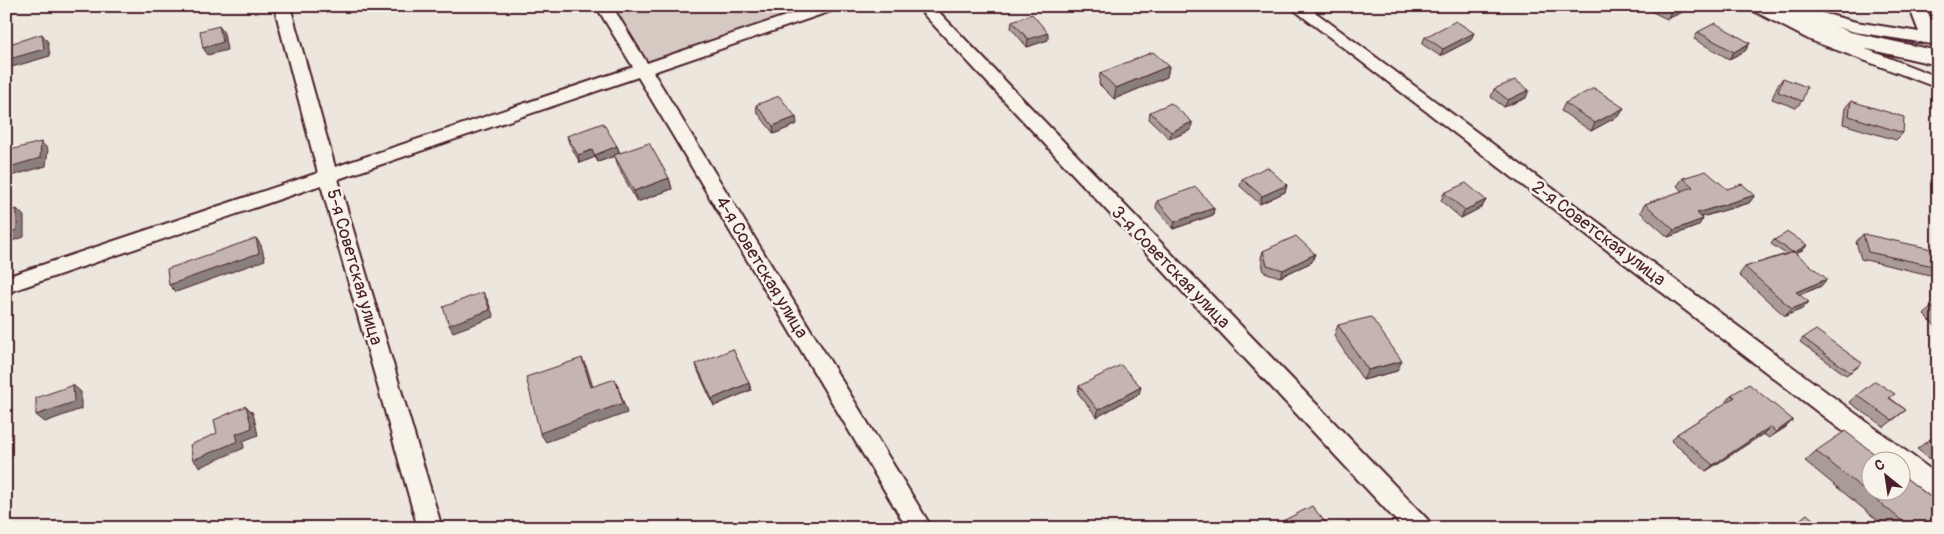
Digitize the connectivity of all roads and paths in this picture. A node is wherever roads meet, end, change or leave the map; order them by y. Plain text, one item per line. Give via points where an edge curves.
1 (282, 6) edge
2 (604, 6) edge
3 (831, 6) edge
4 (924, 6) edge
5 (1296, 6) edge
6 (1756, 6) edge
7 (1765, 6) edge
8 (1778, 6) edge
9 (1917, 6) edge
10 (1935, 46) edge
11 (643, 70) junction
12 (1938, 82) edge
13 (328, 176) junction
14 (6, 285) edge
15 (1888, 452) edge
16 (1912, 470) edge
17 (1938, 490) edge
18 (430, 528) edge
19 (920, 528) edge
20 (1419, 528) edge

1 - 13 street, 5-я Советская улица
2 - 11 street, 4-я Советская улица
3 - 11 street
4 - 20 street, 3-я Советская улица
5 - 15 street, 2-я Советская улица
6 - 12 street via 1798,29
7 - 10 main road via 1844,37
8 - 10 street
9 - 10 street
11 - 13 street
11 - 19 street, 4-я Советская улица
13 - 14 street
13 - 18 street, 5-я Советская улица
16 - 17 street, 2-я Советская улица

